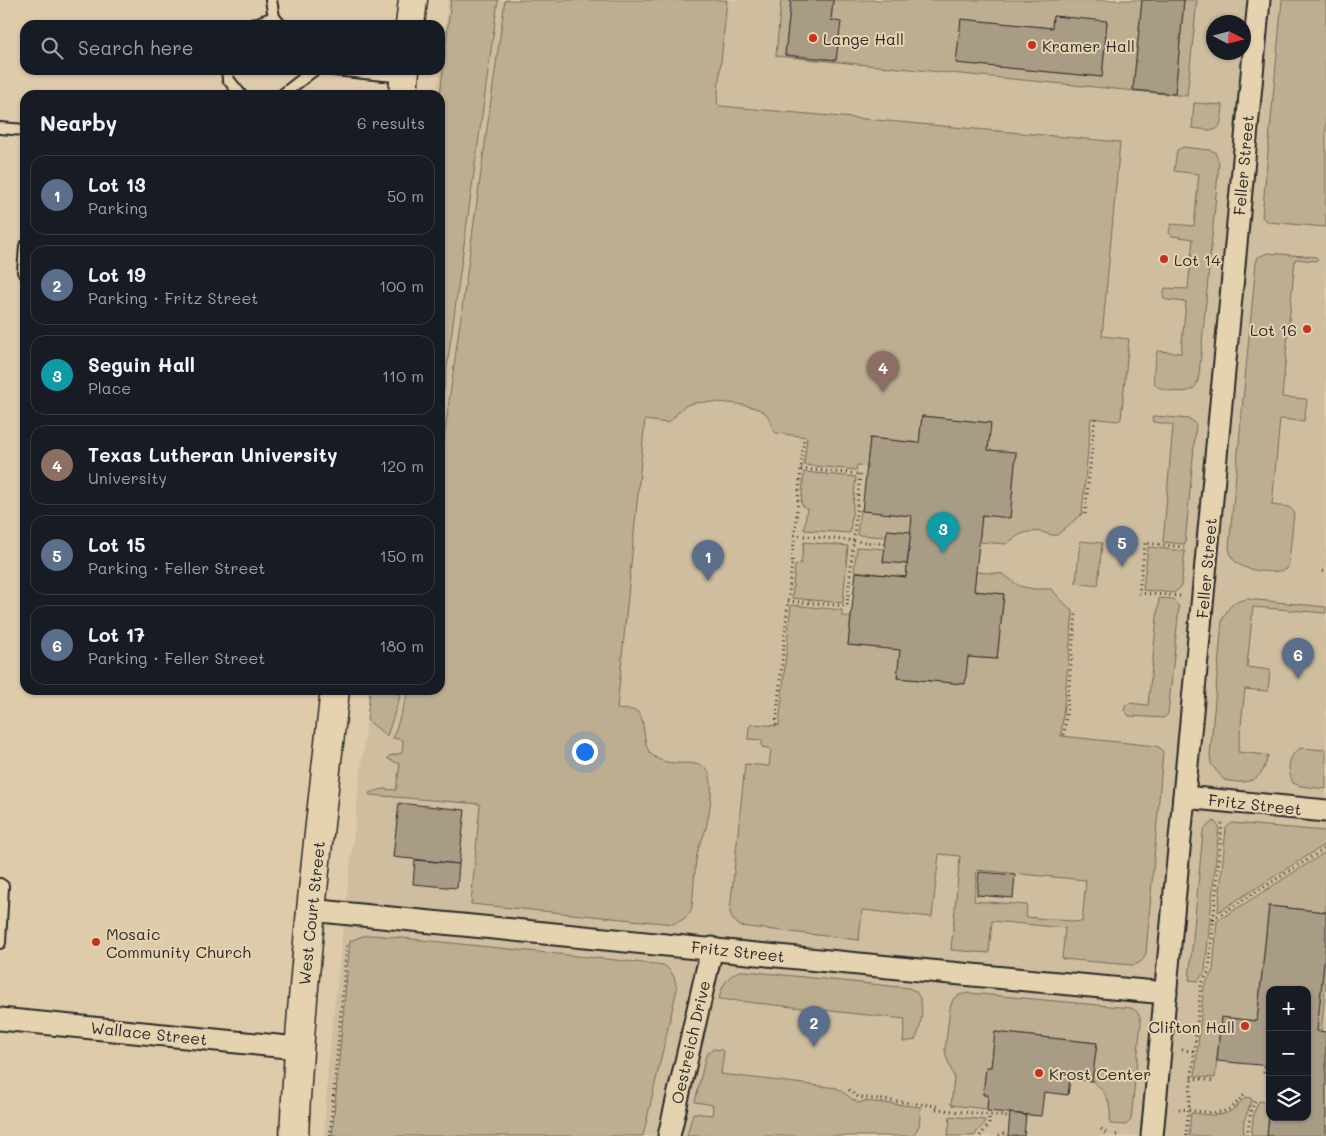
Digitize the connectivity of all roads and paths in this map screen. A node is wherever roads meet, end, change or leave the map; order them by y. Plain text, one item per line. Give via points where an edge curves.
1 (271, 0) edge
2 (413, 0) edge
3 (1259, 0) edge
4 (278, 20) edge
5 (411, 20) edge
6 (228, 75) edge
7 (308, 75) edge
8 (366, 75) edge
9 (404, 81) edge
10 (237, 90) edge
11 (288, 90) edge
12 (0, 128) edge
13 (20, 130) edge
14 (1095, 418) dead end
15 (804, 439) dead end
16 (801, 468) junction
17 (1085, 514) dead end
18 (794, 535) junction
19 (853, 541) junction
20 (885, 544) dead end
21 (1185, 547) dead end
22 (1180, 596) dead end
23 (788, 601) junction
24 (1076, 612) dead end
25 (334, 695) edge
26 (776, 725) dead end
27 (1064, 735) dead end
28 (1184, 797) junction
29 (1225, 801) junction
30 (1326, 811) edge
31 (1326, 848) edge
32 (0, 884) edge
33 (310, 910) junction
34 (1213, 919) junction
35 (0, 943) edge
36 (347, 943) dead end
37 (712, 948) junction
38 (1166, 993) junction
39 (0, 1019) edge
40 (298, 1048) junction
41 (1182, 1050) dead end
42 (1194, 1052) junction
43 (1265, 1065) dead end
44 (1264, 1073) dead end
45 (1191, 1078) junction
46 (1215, 1081) dead end
47 (849, 1090) dead end
48 (1246, 1094) dead end
49 (1255, 1100) dead end
50 (1177, 1108) dead end
51 (1188, 1110) junction
52 (989, 1115) junction
53 (1010, 1117) dead end
54 (1101, 1129) dead end
55 (1008, 1132) dead end
56 (1107, 1134) dead end
57 (1116, 1135) dead end
58 (294, 1136) edge
59 (330, 1136) edge
60 (669, 1136) edge
61 (980, 1136) edge
62 (999, 1136) edge
63 (1124, 1136) edge
64 (1152, 1136) edge
65 (1186, 1136) edge
66 (1247, 1136) edge

1 - 4 lane
2 - 5 main road
3 - 28 street, Feller Street
6 - 10 lane
7 - 11 lane
8 - 9 lane
12 - 13 lane
14 - 17 path
15 - 16 path
16 - 18 path
16 - 19 path via 860,474
18 - 19 path
18 - 23 path
19 - 20 path
19 - 23 path via 847,606
21 - 22 path via 1144,543 1139,593
23 - 26 path
24 - 27 path
25 - 33 main road, West Court Street
28 - 29 street, Fritz Street
28 - 38 street, Feller Street
29 - 30 street, Fritz Street
29 - 34 path
31 - 34 path
32 - 35 lane via 3,886
33 - 37 street, Fritz Street
33 - 40 main road, West Court Street
34 - 42 path via 1209,971 1201,984
36 - 59 path
37 - 38 street, Fritz Street
37 - 60 street, Oestreich Drive
38 - 64 street, Feller Street
39 - 40 street, Wallace Street
40 - 58 main road, West Court Street
41 - 42 path
42 - 45 path
43 - 44 path
45 - 46 path
45 - 51 path
47 - 52 path via 858,1097
48 - 51 path via 1230,1108 1218,1112
49 - 66 path
50 - 51 path
51 - 65 path
52 - 53 path
52 - 61 path via 989,1124
54 - 56 path
55 - 62 path
57 - 63 path

